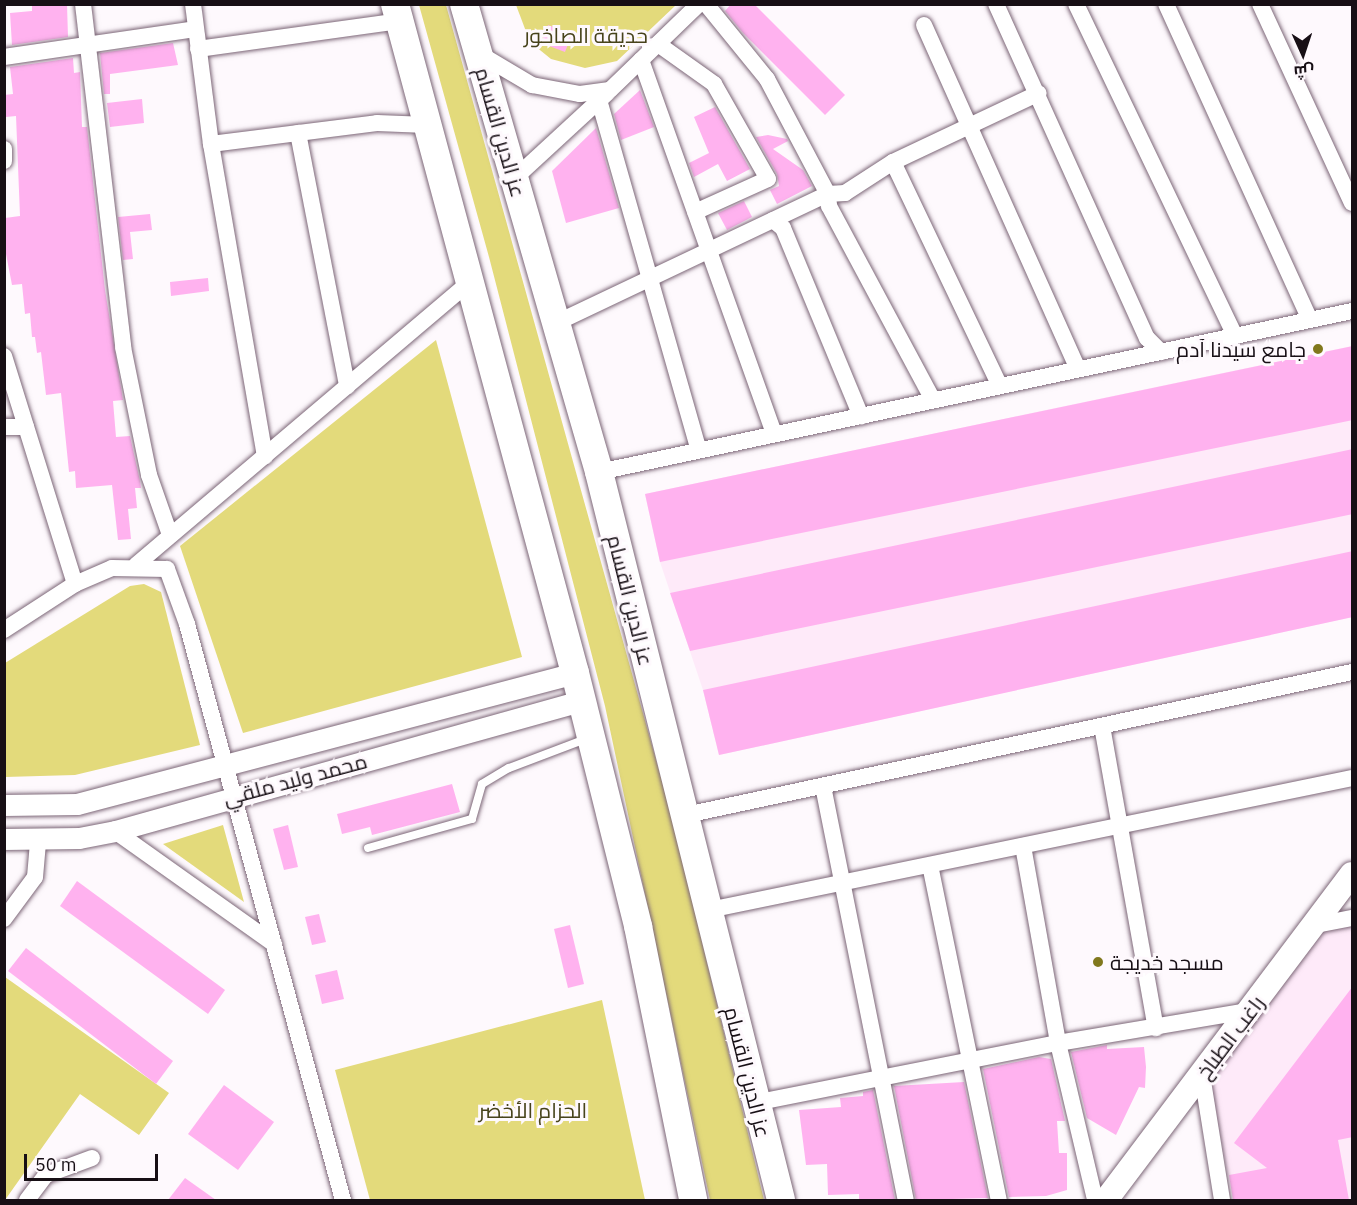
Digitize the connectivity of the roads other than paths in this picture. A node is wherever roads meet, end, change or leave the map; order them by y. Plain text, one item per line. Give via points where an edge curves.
1 (83, 4) edge
2 (193, 4) edge
3 (464, 4) edge
4 (699, 4) edge
5 (706, 4) edge
6 (996, 4) edge
7 (1076, 4) edge
8 (1166, 4) edge
9 (1260, 4) edge
10 (397, 13) edge
11 (924, 25) dead end
12 (195, 29) junction
13 (88, 42) junction
14 (658, 44) junction
15 (198, 50) junction
16 (478, 53) junction
17 (4, 57) edge
18 (641, 60) junction
19 (1039, 93) junction
20 (604, 95) junction
21 (427, 125) junction
22 (969, 126) junction
23 (298, 133) junction
24 (211, 144) junction
25 (4, 149) edge
26 (4, 161) edge
27 (893, 162) junction
28 (515, 178) junction
29 (828, 194) junction
30 (1351, 197) edge
31 (695, 212) junction
32 (773, 220) junction
33 (709, 250) junction
34 (650, 278) junction
35 (468, 283) junction
36 (1353, 311) edge
37 (1310, 320) junction
38 (556, 323) junction
39 (1235, 336) junction
40 (1161, 352) junction
41 (4, 356) edge
42 (1078, 369) junction
43 (347, 386) junction
44 (1000, 386) junction
45 (933, 400) junction
46 (861, 416) junction
47 (4, 427) edge
48 (26, 427) junction
49 (774, 434) junction
50 (699, 450) junction
51 (265, 456) junction
52 (599, 472) junction
53 (170, 535) junction
54 (136, 565) junction
55 (75, 584) junction
56 (4, 630) edge
57 (1353, 672) edge
58 (575, 673) junction
59 (582, 701) junction
60 (1102, 726) junction
61 (591, 736) junction
62 (226, 767) junction
63 (1353, 778) edge
64 (823, 786) junction
65 (234, 795) junction
66 (4, 805) edge
67 (686, 816) junction
68 (1121, 825) junction
69 (115, 831) junction
70 (4, 839) edge
71 (38, 839) junction
72 (1023, 846) junction
73 (368, 848) dead end
74 (930, 865) junction
75 (1353, 874) edge
76 (842, 883) junction
77 (710, 910) junction
78 (1353, 918) edge
79 (4, 919) edge
80 (1316, 925) junction
81 (274, 944) junction
82 (1248, 1011) junction
83 (1156, 1028) junction
84 (1058, 1043) junction
85 (969, 1060) junction
86 (1202, 1075) junction
87 (882, 1077) junction
88 (754, 1103) junction
89 (92, 1158) dead end
90 (27, 1200) edge
91 (343, 1200) edge
92 (693, 1200) edge
93 (781, 1200) edge
94 (906, 1200) edge
95 (999, 1200) edge
96 (1095, 1200) edge
97 (1106, 1200) edge
98 (1222, 1200) edge

1 - 13 street
2 - 12 street
3 - 16 highway, عز الدين القسام
4 - 14 street
5 - 29 street via 767,79
6 - 19 street
7 - 39 street
8 - 37 street
9 - 30 street
10 - 15 street
10 - 21 highway
11 - 22 street
12 - 13 street
12 - 15 street
13 - 17 street
13 - 53 street via 123,347 149,475
14 - 18 street
14 - 31 street via 714,84 768,179
15 - 24 street
16 - 20 street via 532,85
16 - 28 highway, عز الدين القسام
18 - 20 street
18 - 31 street
19 - 22 street
19 - 40 street via 1147,338
20 - 28 street
20 - 34 street
21 - 23 street via 377,123
21 - 35 highway
22 - 27 street
22 - 42 street
23 - 24 street
23 - 43 street
24 - 51 street
25 - 26 street
27 - 29 street via 845,193
27 - 44 street
28 - 38 highway, عز الدين القسام
29 - 32 street
29 - 45 street via 829,206
31 - 33 street
32 - 33 street
32 - 46 street via 783,228
33 - 34 street
33 - 49 street
34 - 38 street
34 - 50 street
35 - 43 street
35 - 58 highway
36 - 37 street
37 - 39 street
38 - 52 highway, عز الدين القسام
39 - 40 street
40 - 42 street
41 - 48 street
42 - 44 street
43 - 51 street
44 - 45 street
45 - 46 street
46 - 49 street
47 - 48 street
48 - 55 street
49 - 50 street
50 - 52 street
51 - 53 street
52 - 67 highway, عز الدين القسام
53 - 54 street
54 - 55 street via 112,568
54 - 62 street via 167,569 187,624
55 - 56 street
57 - 60 street
58 - 59 highway
58 - 62 street, محمد وليد ملقي
59 - 61 highway
59 - 65 street, محمد وليد ملقي
60 - 64 street
60 - 68 street
61 - 73 lane via 508,768 482,784 472,819
61 - 92 highway via 638,926
62 - 65 street
62 - 66 street, محمد وليد ملقي via 77,804
63 - 68 street
64 - 67 street
64 - 76 street
65 - 69 street, محمد وليد ملقي
65 - 81 street
67 - 77 highway, عز الدين القسام
68 - 72 street
68 - 83 street
69 - 71 street, محمد وليد ملقي via 79,838
69 - 81 street
70 - 71 street, محمد وليد ملقي
71 - 79 street via 35,878
72 - 74 street
72 - 84 street
74 - 76 street
74 - 85 street
75 - 80 main road, راغب الطباخ
76 - 77 street
76 - 87 street
77 - 88 highway, عز الدين القسام
78 - 80 street
80 - 82 main road, راغب الطباخ
81 - 91 street
82 - 83 street
82 - 86 main road, راغب الطباخ
83 - 84 street
84 - 85 street
84 - 96 street
85 - 87 street
85 - 95 street
86 - 97 main road, راغب الطباخ
86 - 98 street
87 - 88 street
87 - 94 street
88 - 93 highway, عز الدين القسام
89 - 90 street via 46,1175

